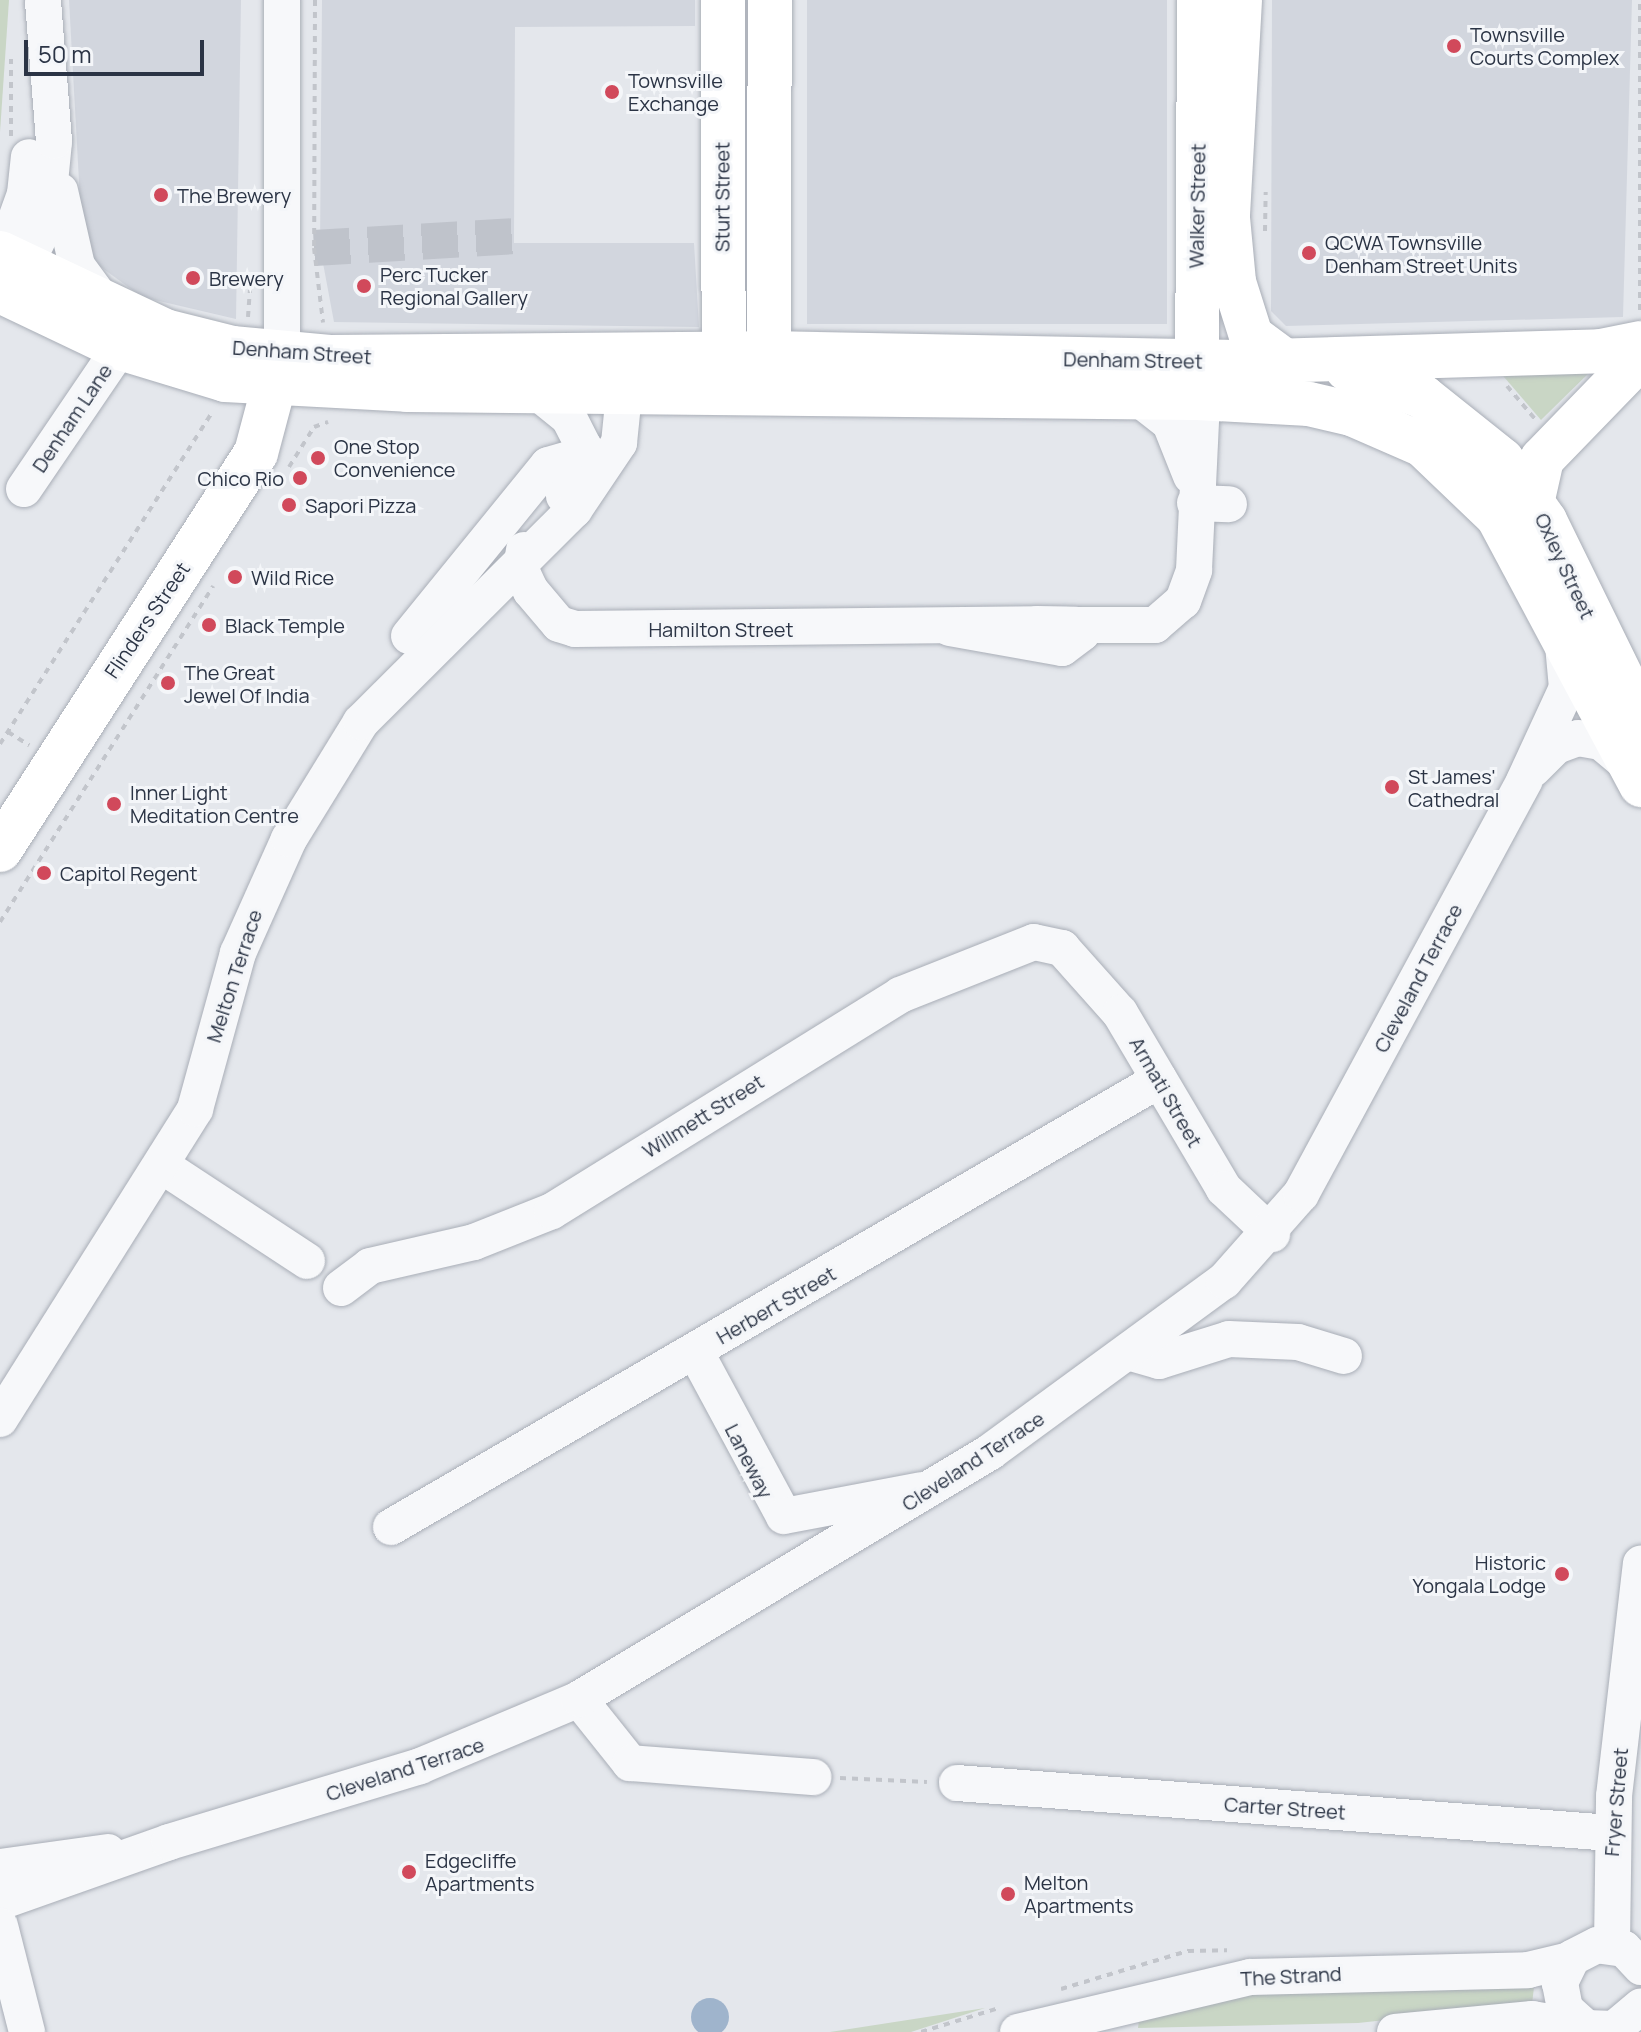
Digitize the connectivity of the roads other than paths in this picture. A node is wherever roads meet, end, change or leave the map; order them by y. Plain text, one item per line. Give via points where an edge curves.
1 (42, 0) edge
2 (282, 0) edge
3 (723, 0) edge
4 (770, 0) edge
5 (1199, 0) edge
6 (1240, 0) edge
7 (31, 143) junction
8 (0, 188) edge
9 (1228, 218) junction
10 (6, 270) edge
11 (117, 330) junction
12 (1640, 340) edge
13 (1289, 361) junction
14 (280, 368) junction
15 (769, 373) junction
16 (724, 374) junction
17 (624, 377) junction
18 (1208, 382) junction
19 (537, 392) junction
20 (1138, 398) junction
21 (1388, 427) joint
22 (595, 461) junction
23 (24, 489) dead end
24 (1533, 499) junction
25 (1206, 500) junction
26 (521, 570) junction
27 (1176, 611) joint
28 (409, 636) dead end
29 (1562, 643) junction
30 (1641, 717) edge
31 (1633, 773) edge
32 (1524, 781) junction
33 (0, 797) edge
34 (0, 850) edge
35 (1062, 948) joint
36 (1159, 1080) junction
37 (164, 1167) junction
38 (1272, 1234) junction
39 (307, 1261) dead end
40 (341, 1288) dead end
41 (695, 1351) junction
42 (1131, 1353) junction
43 (1344, 1356) dead end
44 (0, 1419) edge
45 (932, 1489) junction
46 (391, 1527) dead end
47 (1641, 1564) edge
48 (579, 1699) junction
49 (813, 1777) road end
50 (957, 1783) road end
51 (1612, 1833) junction
52 (0, 1842) edge
53 (169, 1842) junction
54 (37, 1861) junction
55 (0, 1867) edge
56 (0, 1902) edge
57 (0, 1926) edge
58 (1632, 1957) edge
59 (1570, 1960) junction
60 (0, 1998) edge
61 (1145, 1998) junction
62 (1639, 2013) edge
63 (1586, 2028) junction
64 (14, 2032) edge
65 (27, 2032) edge
66 (1018, 2032) edge
67 (1127, 2032) edge
68 (1395, 2032) edge

1 - 7 street
2 - 14 street, Flinders Street
3 - 16 main road, Sturt Street
4 - 15 main road
5 - 18 main road, Walker Street
6 - 9 main road, Walker Street
7 - 8 street
7 - 10 street
7 - 11 street via 85,280
9 - 13 main road, Walker Street via 1248,330 1266,353
9 - 18 main road
10 - 11 main road, Denham Street
11 - 14 main road, Denham Street via 221,346
11 - 23 street, Denham Lane
12 - 13 main road, Denham Street via 1611,351
12 - 24 main road via 1538,466
13 - 18 main road, Denham Street
13 - 24 main road, Oxley Street via 1361,372 1423,397 1486,443
14 - 17 main road, Denham Street
14 - 19 main road, Denham Street
14 - 33 main road, Flinders Street
14 - 34 main road, Flinders Street via 256,453
15 - 16 main road, Denham Street
15 - 18 main road, Denham Street
15 - 20 main road, Denham Street
16 - 17 main road, Denham Street
17 - 19 main road, Denham Street
17 - 22 street, Melton Terrace via 622,434
18 - 20 main road, Denham Street
18 - 21 main road, Denham Street
18 - 25 street, Walker Street
19 - 22 street via 569,418
20 - 25 street, Walker Street via 1174,430
21 - 29 main road, Oxley Street via 1443,460 1498,517
22 - 26 street, Melton Terrace
22 - 28 street via 548,465
24 - 30 main road, Oxley Street
25 - 27 street, Walker Street via 1194,570
26 - 27 street, Hamilton Street via 552,618 575,629 1145,627
26 - 37 street, Melton Terrace via 361,722 289,839 238,953 199,1101
29 - 31 main road, Oxley Street
29 - 32 street, Cleveland Terrace via 1567,688
31 - 32 street, Cleveland Terrace via 1601,742 1578,738 1547,754
32 - 38 street, Cleveland Terrace via 1301,1194
35 - 36 street, Armati Street via 1120,1013
35 - 40 street, Willmett Street via 1017,944 900,995 552,1211 474,1242 370,1266
36 - 38 street, Armati Street via 1224,1189
36 - 41 street, Herbert Street
37 - 39 street
37 - 44 street, Melton Terrace
38 - 42 street, Cleveland Terrace
41 - 45 street, Laneway via 784,1516
41 - 46 street, Herbert Street
42 - 43 street via 1159,1361 1229,1339 1298,1342
42 - 45 street, Cleveland Terrace
45 - 48 street, Cleveland Terrace
47 - 51 street, Fryer Street
48 - 49 street via 630,1763
48 - 53 street, Cleveland Terrace via 420,1766
50 - 51 street, Carter Street
51 - 58 street, Fryer Street
52 - 54 street
53 - 54 street, Cleveland Terrace
53 - 56 street, Cleveland Terrace
54 - 55 street, Cleveland Terrace
57 - 65 street
58 - 59 street, The Strand
59 - 61 street, The Strand via 1528,1970 1261,1976
59 - 63 street via 1561,1996
60 - 64 street
61 - 66 street, The Strand
61 - 67 street via 1129,2010
62 - 63 street via 1614,2029
63 - 68 street via 1532,2019

